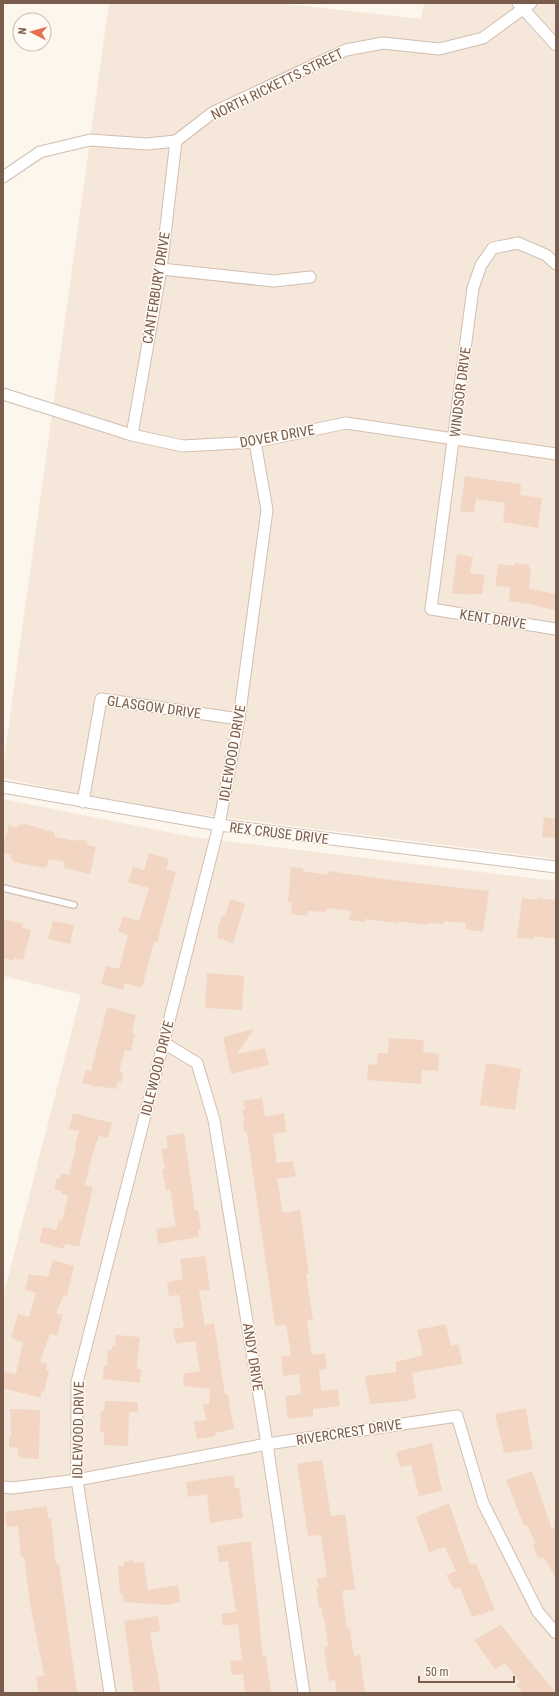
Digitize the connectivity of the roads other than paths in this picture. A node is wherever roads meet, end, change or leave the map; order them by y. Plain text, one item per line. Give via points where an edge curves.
1 (524, 5) edge
2 (556, 45) edge
3 (176, 141) junction
4 (3, 177) edge
5 (556, 264) edge
6 (161, 269) junction
7 (310, 277) dead end
8 (3, 394) edge
9 (132, 435) junction
10 (455, 438) junction
11 (255, 442) junction
12 (556, 454) edge
13 (431, 609) joint
14 (556, 629) edge
15 (239, 719) junction
16 (3, 787) edge
17 (82, 802) junction
18 (218, 825) junction
19 (556, 867) edge
20 (3, 888) edge
21 (74, 905) dead end
22 (164, 1043) junction
23 (267, 1444) junction
24 (77, 1480) junction
25 (3, 1487) edge
26 (556, 1633) edge
27 (110, 1693) edge
28 (304, 1693) edge

1 - 2 street
1 - 3 street, NORTH RICKETTS STREET via 483,38 439,48 383,43 346,50 212,114
3 - 4 street via 147,144 90,140 40,152
3 - 6 street, CANTERBURY DRIVE
5 - 10 street, WINDSOR DRIVE via 546,255 518,243 493,248 480,265 473,288
6 - 7 street via 274,281
6 - 9 street, CANTERBURY DRIVE
8 - 9 street, DOVER DRIVE
9 - 11 street, DOVER DRIVE via 182,446
10 - 11 street, DOVER DRIVE via 346,423
10 - 12 street, DOVER DRIVE
10 - 13 street, WINDSOR DRIVE
11 - 15 street, IDLEWOOD DRIVE via 267,510
13 - 14 street, KENT DRIVE
15 - 17 street, GLASGOW DRIVE via 101,699
15 - 18 street, IDLEWOOD DRIVE
16 - 17 street, REX CRUSE DRIVE
17 - 18 street, REX CRUSE DRIVE
18 - 19 street, REX CRUSE DRIVE
18 - 22 street, IDLEWOOD DRIVE
20 - 21 lane
22 - 23 street, ANDY DRIVE via 197,1063 214,1120
22 - 24 street, IDLEWOOD DRIVE via 77,1382
23 - 24 street, RIVERCREST DRIVE
23 - 26 street, RIVERCREST DRIVE via 457,1416 483,1503 538,1612
23 - 28 street, ANDY DRIVE
24 - 25 street, RIVERCREST DRIVE
24 - 27 street, IDLEWOOD DRIVE

